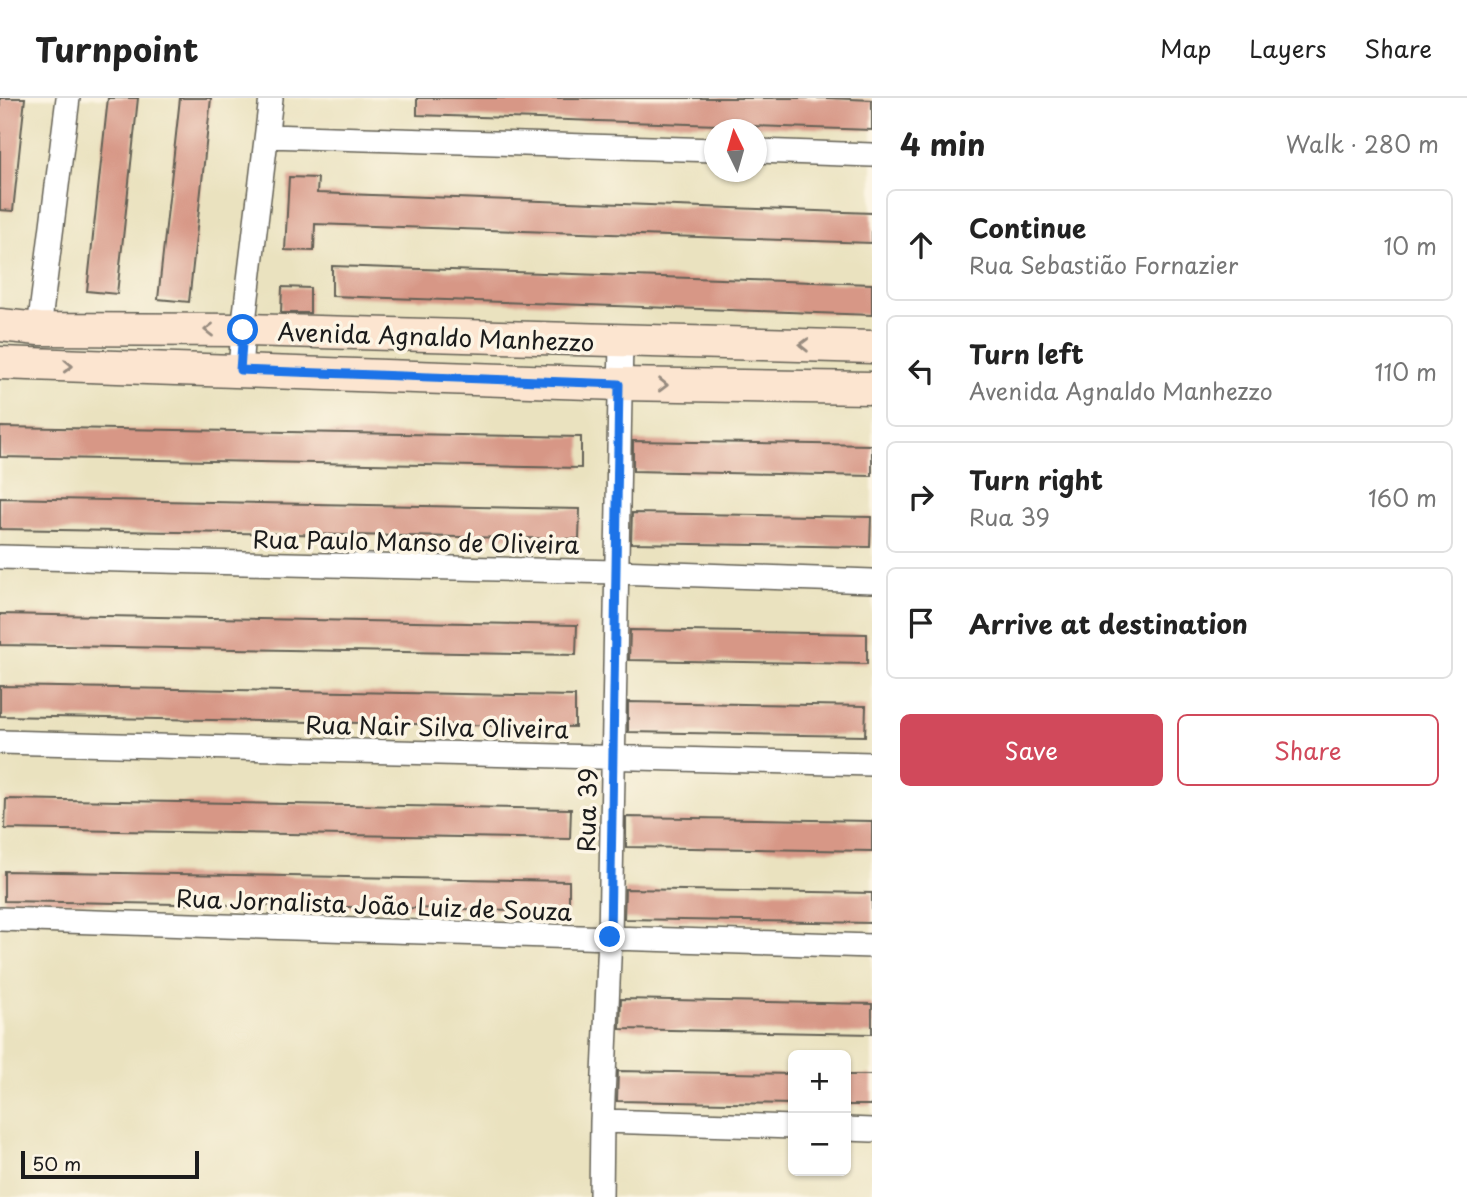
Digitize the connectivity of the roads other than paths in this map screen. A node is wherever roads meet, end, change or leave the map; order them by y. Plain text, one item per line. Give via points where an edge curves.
1 (68, 98) edge
2 (271, 98) edge
3 (268, 136) junction
4 (704, 150) edge
5 (767, 151) edge
6 (872, 155) edge
7 (0, 325) edge
8 (39, 329) junction
9 (243, 330) junction
10 (621, 341) junction
11 (872, 347) edge
12 (0, 363) edge
13 (240, 370) junction
14 (619, 384) junction
15 (872, 388) edge
16 (0, 558) edge
17 (616, 572) junction
18 (872, 581) edge
19 (0, 742) edge
20 (614, 756) junction
21 (872, 764) edge
22 (0, 919) edge
23 (610, 937) junction
24 (872, 946) edge
25 (602, 1121) junction
26 (788, 1127) edge
27 (851, 1129) edge
28 (872, 1129) edge
29 (601, 1197) edge

1 - 8 street
2 - 3 street
3 - 4 street
3 - 9 street
5 - 6 street
7 - 8 street, Avenida Agnaldo Manhezzo
9 -> 8 street, Avenida Agnaldo Manhezzo
9 - 10 street, Avenida Agnaldo Manhezzo
9 - 13 street
11 -> 10 street, Avenida Agnaldo Manhezzo
10 - 14 street, Rua 39
12 -> 13 street, Avenida Agnaldo Manhezzo
13 - 14 street, Avenida Agnaldo Manhezzo
14 -> 15 street, Avenida Agnaldo Manhezzo
14 - 17 street, Rua 39
16 - 17 street, Rua Paulo Manso de Oliveira
17 - 18 street, Rua Paulo Manso de Oliveira
17 - 20 street, Rua 39
19 - 20 street, Rua Nair Silva Oliveira
20 - 21 street, Rua Nair Silva Oliveira
20 - 23 street, Rua 39
22 - 23 street, Rua Jornalista João Luiz de Souza
23 - 24 street, Rua Jornalista João Luiz de Souza
23 - 25 street, Rua 39
25 - 26 street
25 - 29 street, Rua 39
27 - 28 street

